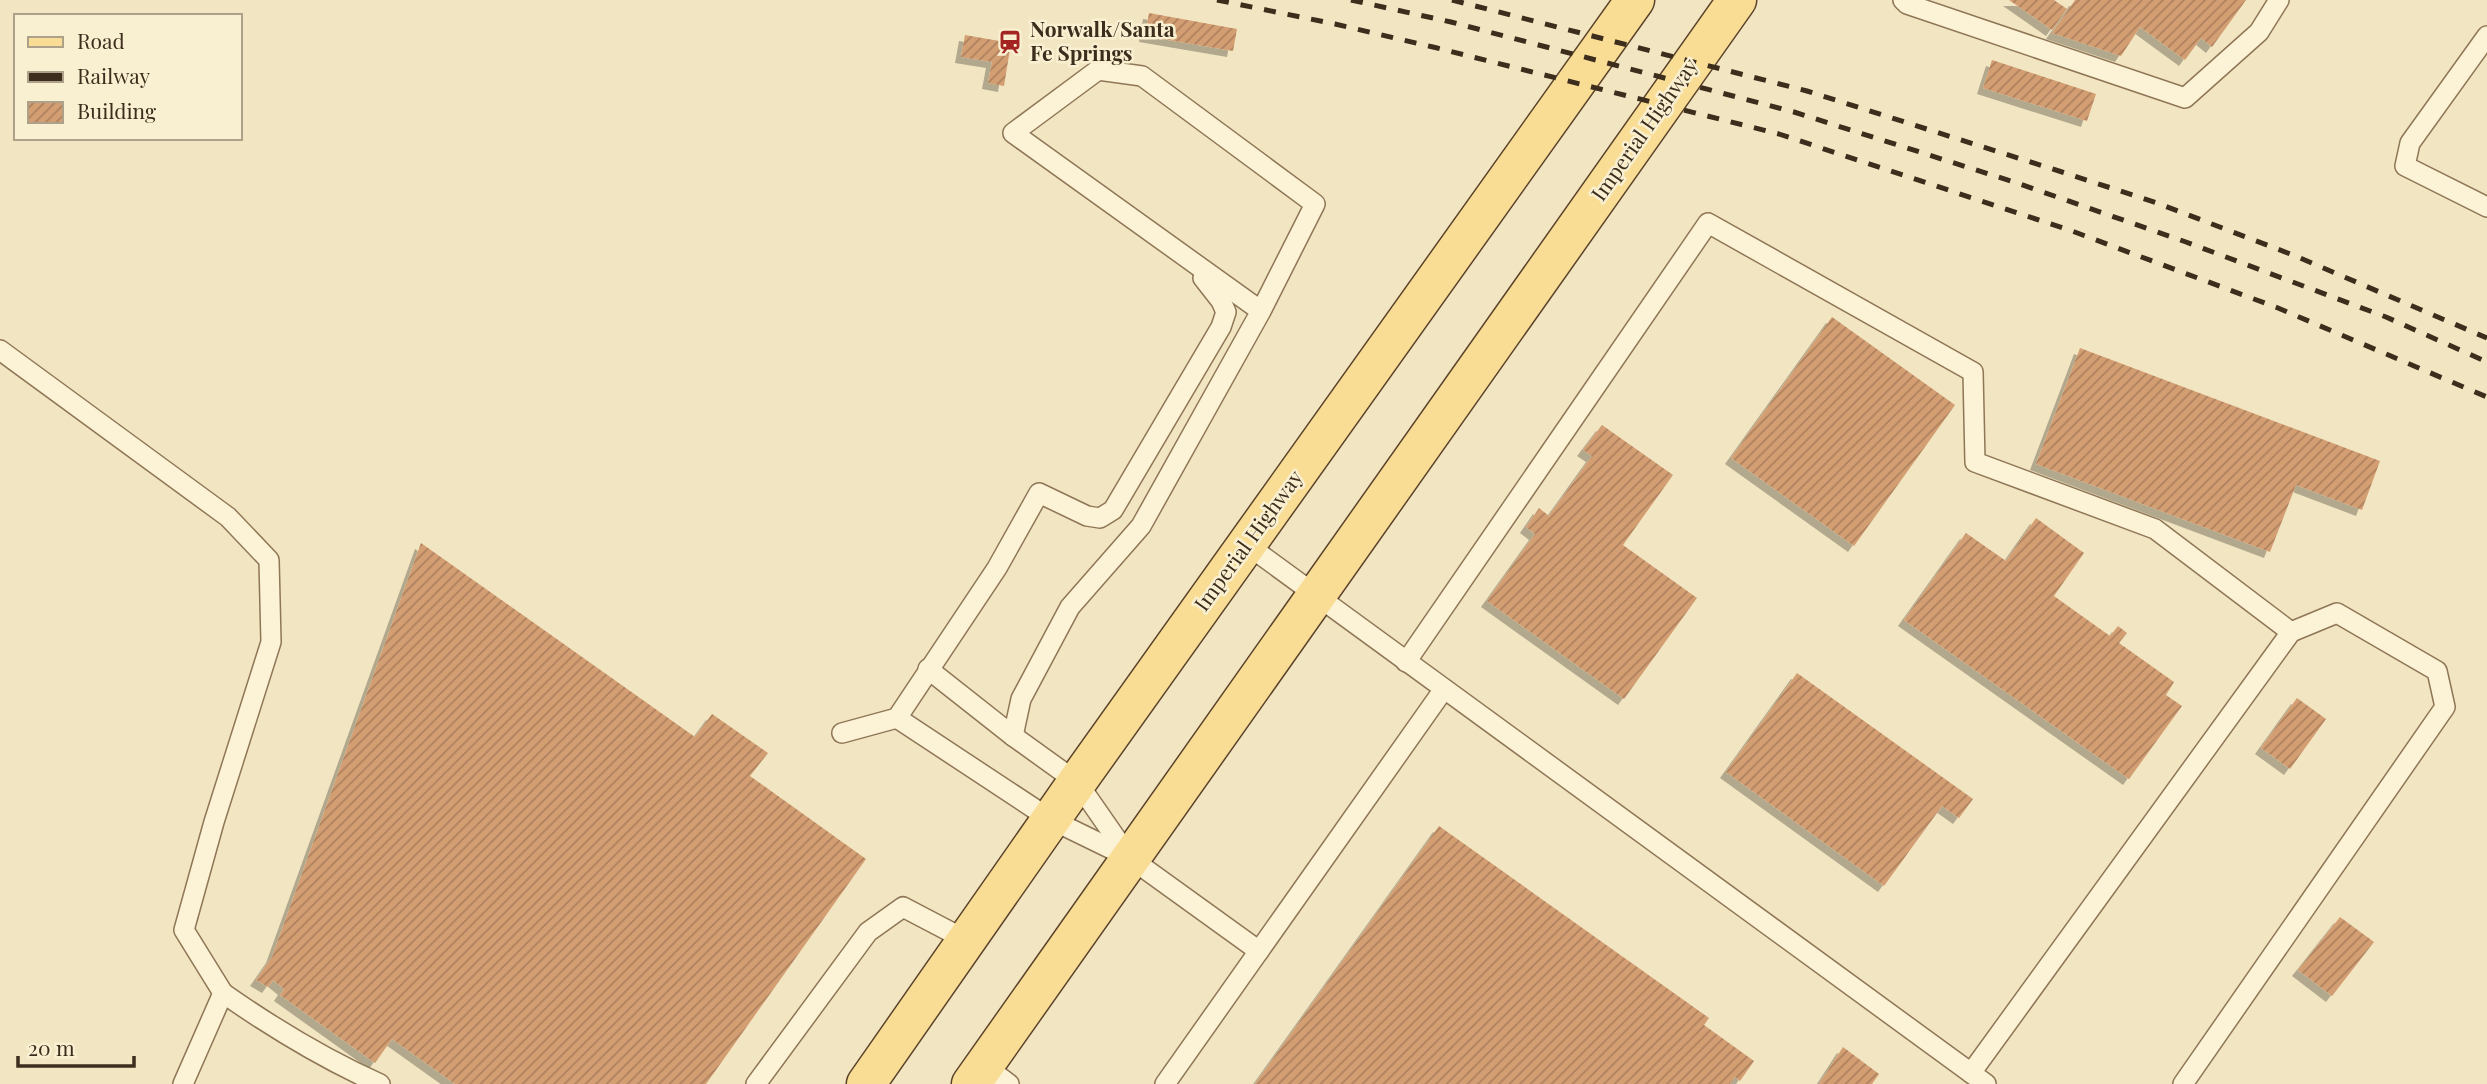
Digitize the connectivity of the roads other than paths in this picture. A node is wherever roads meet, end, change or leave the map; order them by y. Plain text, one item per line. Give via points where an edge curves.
1 (1635, 0) edge
2 (1737, 0) edge
3 (1903, 0) edge
4 (2279, 0) edge
5 (2487, 36) edge
6 (2487, 207) edge
7 (1188, 259) junction
8 (1261, 311) junction
9 (0, 350) edge
10 (1246, 544) junction
11 (1315, 595) junction
12 (2291, 632) junction
13 (1406, 662) junction
14 (928, 669) junction
15 (1444, 690) junction
16 (897, 718) junction
17 (842, 733) dead end
18 (1013, 736) junction
19 (1077, 782) junction
20 (1050, 820) junction
21 (1129, 858) junction
22 (966, 940) junction
23 (1259, 951) junction
24 (223, 993) junction
25 (988, 1078) edge
26 (1979, 1079) edge
27 (183, 1084) edge
28 (380, 1084) edge
29 (756, 1084) edge
30 (866, 1084) edge
31 (1165, 1084) edge
32 (2183, 1084) edge

1 - 10 main road, Imperial Highway
2 - 11 main road, Imperial Highway
3 - 4 lane via 2185,98 2259,32
5 - 6 lane via 2410,143 2405,166
7 - 8 lane
7 - 8 lane via 1013,133 1098,69 1142,76 1315,204
7 - 14 lane via 1226,313 1113,510 1100,518 1087,516 1039,493 997,568
8 - 18 lane via 1141,526 1070,607 1021,699
9 - 24 lane via 228,517 269,560 271,642 184,930
10 - 11 lane
10 - 19 main road, Imperial Highway
11 - 13 lane
11 - 21 main road, Imperial Highway
12 - 13 lane via 2155,529 1975,462 1973,372 1708,223
12 - 26 lane
12 - 32 lane via 2337,613 2437,671 2445,707
13 - 15 lane
14 - 16 lane
14 - 18 lane
15 - 23 lane
15 - 26 lane
16 - 17 lane
16 - 20 lane
18 - 19 lane
19 - 20 main road, Imperial Highway
19 - 21 lane
20 - 21 lane
20 - 22 main road, Imperial Highway
21 - 23 lane
21 - 25 main road, Imperial Highway
22 - 29 lane via 903,907 868,932
22 - 30 main road, Imperial Highway
23 - 31 lane
24 - 27 lane
24 - 28 lane via 330,1061

